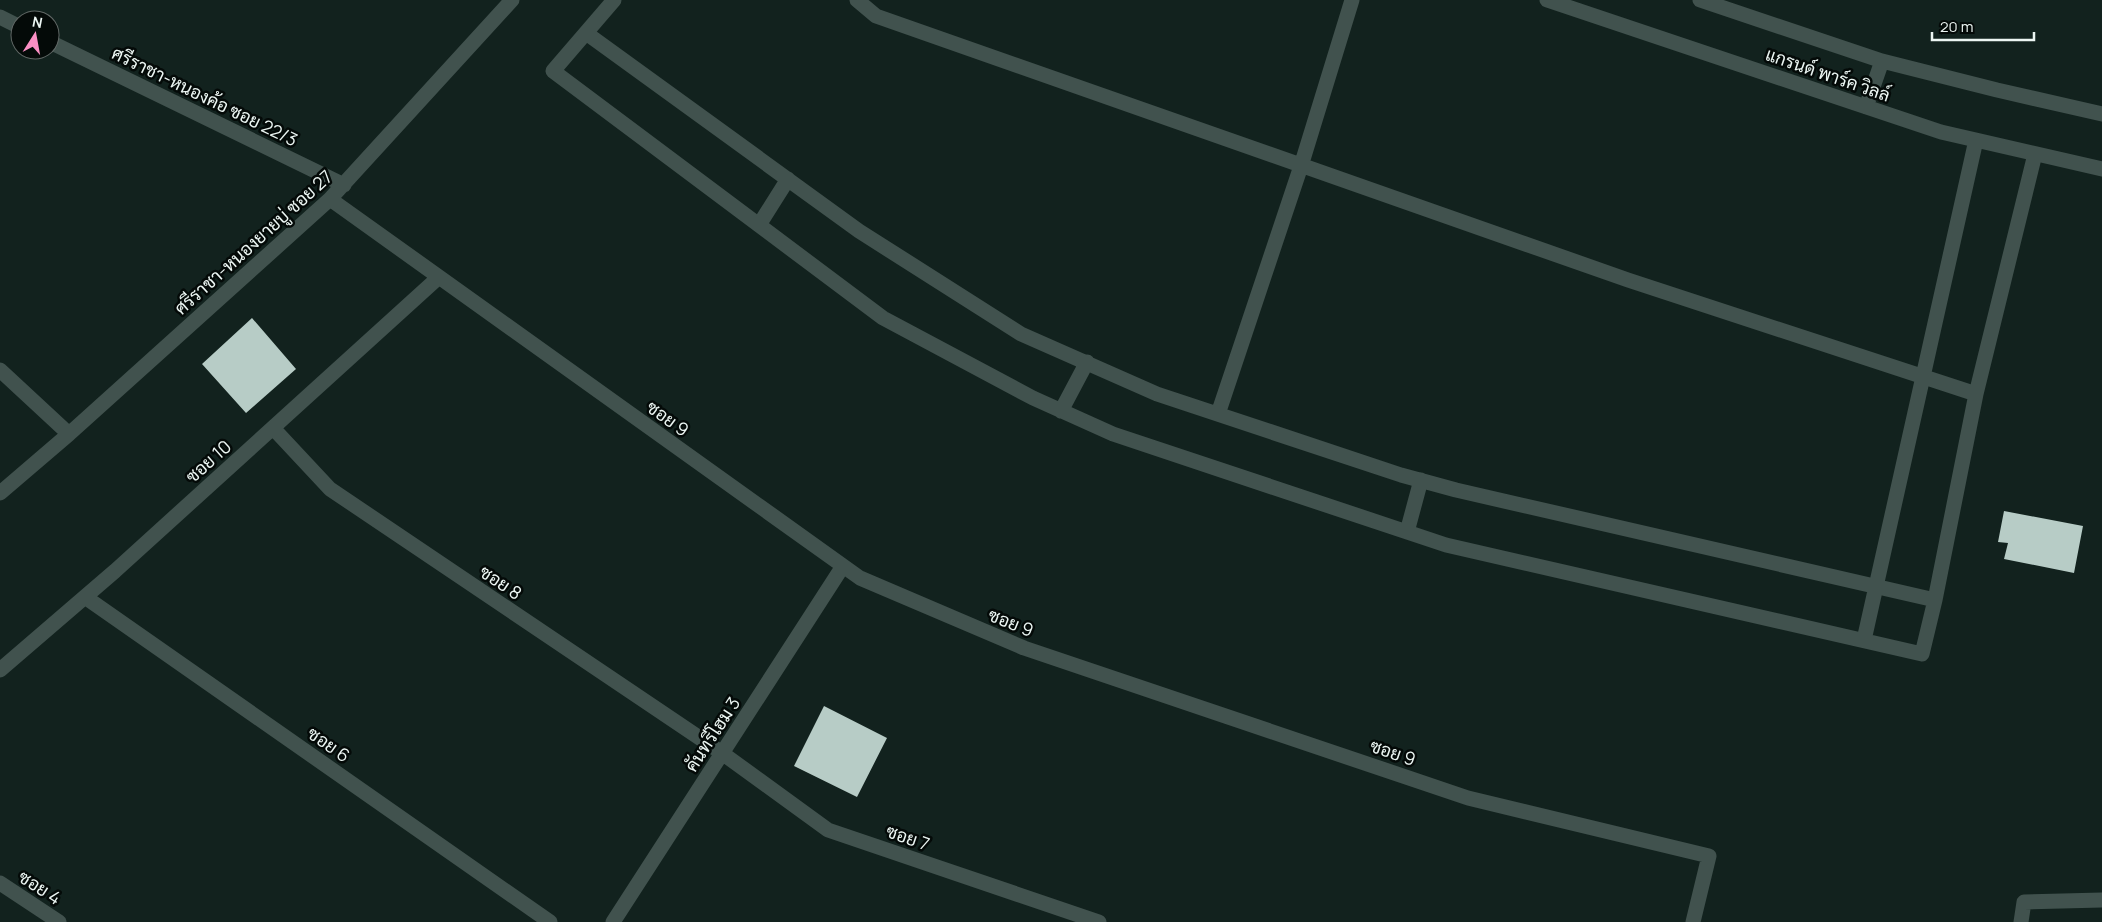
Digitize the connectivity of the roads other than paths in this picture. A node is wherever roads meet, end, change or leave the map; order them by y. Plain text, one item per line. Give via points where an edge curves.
1 (512, 0) edge
2 (614, 0) edge
3 (857, 0) edge
4 (1352, 0) edge
5 (1547, 0) edge
6 (1700, 0) edge
7 (586, 33) junction
8 (60, 47) edge
9 (1882, 61) junction
10 (1866, 107) junction
11 (2102, 114) edge
12 (1976, 140) junction
13 (2035, 154) junction
14 (1301, 166) junction
15 (2102, 170) edge
16 (788, 179) junction
17 (344, 185) junction
18 (330, 199) junction
19 (759, 225) junction
20 (439, 277) junction
21 (1087, 362) junction
22 (0, 370) edge
23 (1922, 376) junction
24 (1976, 394) junction
25 (1061, 411) junction
26 (1218, 414) junction
27 (273, 428) junction
28 (69, 434) junction
29 (1422, 480) junction
30 (0, 493) edge
31 (1407, 532) junction
32 (843, 566) junction
33 (1876, 588) junction
34 (85, 597) junction
35 (1934, 600) junction
36 (1864, 640) junction
37 (0, 670) edge
38 (722, 753) junction
39 (0, 884) edge
40 (2102, 900) edge
41 (59, 922) edge
42 (550, 922) edge
43 (613, 922) edge
44 (1099, 922) edge
45 (1693, 922) edge
46 (2021, 922) edge

1 - 17 street, ศรีราชา-หนองยายบู่ ซอย 27
2 - 7 street
3 - 14 street via 876,16
4 - 14 street
5 - 10 street, แกรนด์ พาร์ค วิลล์
6 - 9 street, แกรนด์ พาร์ค วิลล์
7 - 16 street
7 - 19 street via 553,71
8 - 17 street, ศรีราชา-หนองค้อ ซอย 22/3
9 - 10 street
9 - 11 street, แกรนด์ พาร์ค วิลล์
10 - 12 street, แกรนด์ พาร์ค วิลล์
12 - 13 street, แกรนด์ พาร์ค วิลล์
12 - 23 street
13 - 15 street, แกรนด์ พาร์ค วิลล์
13 - 24 street
14 - 23 street via 1628,280
14 - 26 street
16 - 19 street
16 - 21 street via 859,231 1021,334
17 - 18 street, ศรีราชา-หนองยายบู่ ซอย 27
18 - 20 street, ซอย 9
18 - 28 street, ศรีราชา-หนองยายบู่ ซอย 27
19 - 25 street via 883,318
20 - 27 street, ซอย 10
20 - 32 street, ซอย 9
21 - 25 street
21 - 26 street via 1157,394
22 - 28 street
23 - 24 street
23 - 33 street
24 - 35 street
25 - 31 street via 1113,434
26 - 29 street
27 - 34 street, ซอย 10
27 - 38 street, ซอย 8 via 330,489
28 - 30 street, ศรีราชา-หนองยายบู่ ซอย 27
29 - 31 street
29 - 33 street
31 - 36 street via 1446,545
32 - 38 street, คันทรีโฮม 3
32 - 45 street, ซอย 9 via 860,578 1024,648 1450,792 1710,856
33 - 35 street
33 - 36 street
34 - 37 street, ซอย 10
34 - 42 street, ซอย 6
35 - 36 street via 1922,654
38 - 43 street, คันทรีโฮม 3
38 - 44 street, ซอย 7 via 828,830
39 - 41 street, ซอย 4
40 - 46 street via 2024,902

